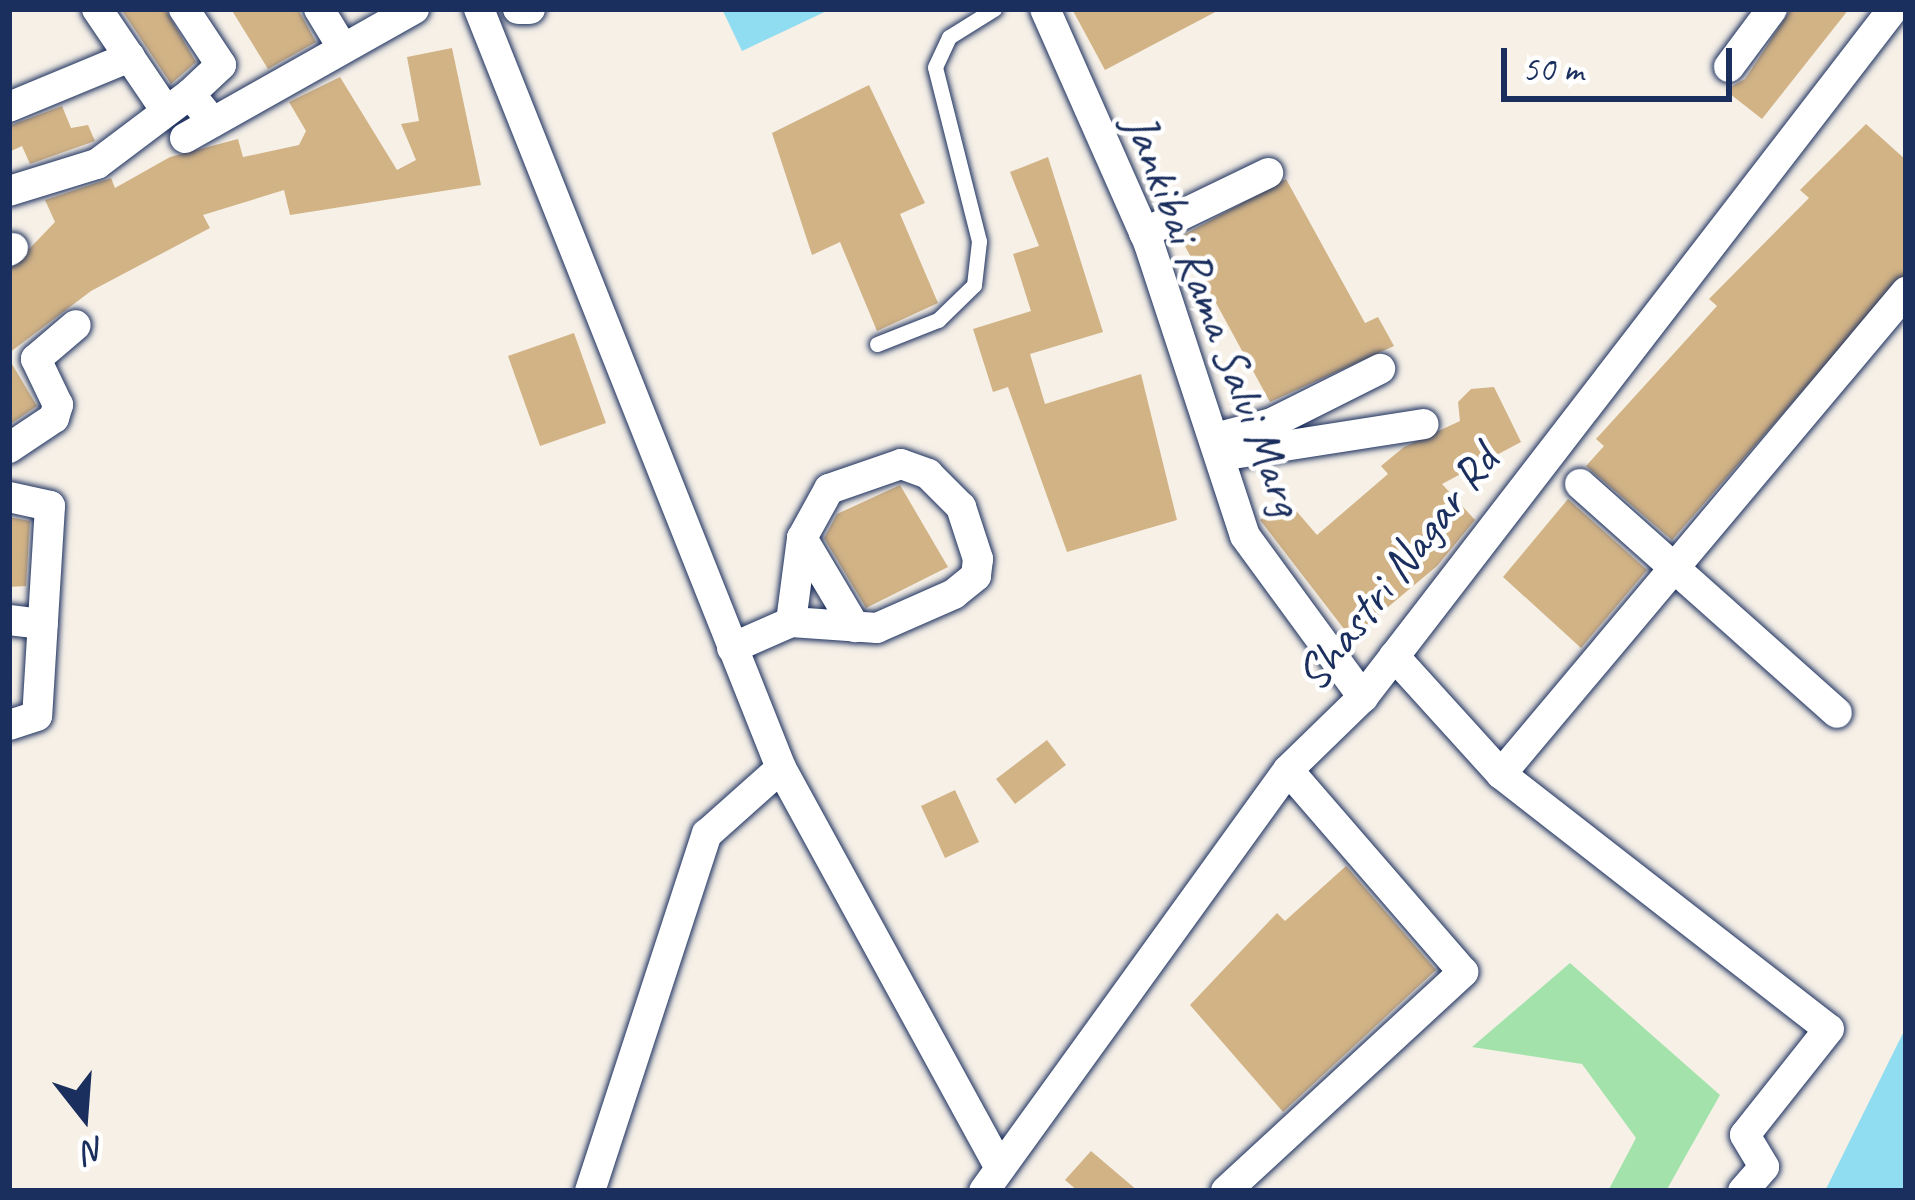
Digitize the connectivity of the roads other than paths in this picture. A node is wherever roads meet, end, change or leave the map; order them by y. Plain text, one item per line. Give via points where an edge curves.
1 (97, 9) edge
2 (184, 9) edge
3 (319, 9) edge
4 (414, 9) edge
5 (479, 9) edge
6 (518, 9) edge
7 (530, 9) edge
8 (994, 9) edge
9 (1045, 9) edge
10 (1772, 9) edge
11 (1890, 10) edge
12 (340, 45) junction
13 (130, 57) junction
14 (1729, 67) dead end
15 (178, 102) junction
16 (9, 107) edge
17 (213, 122) junction
18 (185, 138) dead end
19 (1268, 173) dead end
20 (10, 189) edge
21 (1144, 232) junction
22 (1906, 292) edge
23 (76, 325) dead end
24 (878, 344) dead end
25 (1380, 369) dead end
26 (1424, 424) dead end
27 (1217, 447) junction
28 (9, 448) edge
29 (1580, 484) dead end
30 (9, 497) edge
31 (802, 538) junction
32 (1670, 567) junction
33 (9, 620) edge
34 (791, 622) junction
35 (43, 623) junction
36 (855, 627) junction
37 (732, 648) junction
38 (1394, 656) junction
39 (1363, 697) junction
40 (1837, 712) dead end
41 (9, 724) edge
42 (781, 768) junction
43 (1288, 770) junction
44 (1502, 774) junction
45 (992, 1180) edge
46 (590, 1191) edge
47 (1226, 1191) edge
48 (1742, 1191) edge

1 - 13 street
2 - 15 street via 221,65
3 - 12 street
4 - 12 street
5 - 37 street
6 - 7 street
8 - 24 lane via 950,37 935,68 979,241 974,285 938,320
9 - 21 street, Jankibai Rama Salvi Marg
10 - 14 street
11 - 38 street, Shastri Nagar Rd
12 - 17 street
13 - 15 street
13 - 16 street
15 - 17 street
15 - 20 street via 97,164
17 - 18 street
19 - 21 street
21 - 27 street, Jankibai Rama Salvi Marg
22 - 32 street
23 - 28 street via 36,359 54,418
25 - 27 street
26 - 27 street
27 - 39 street, Jankibai Rama Salvi Marg via 1245,536
29 - 32 street
30 - 35 street via 50,506
31 - 34 street
31 - 36 street
31 - 36 street via 829,489 901,464 928,474 961,507 976,576 878,628
32 - 40 street
32 - 44 street
33 - 35 street
34 - 36 street
34 - 37 street
35 - 41 street via 37,716
37 - 42 street
38 - 39 street, Shastri Nagar Rd
38 - 44 street
39 - 43 street, Shastri Nagar Rd
42 - 45 street
42 - 46 street via 707,834
43 - 45 street, Shastri Nagar Rd
43 - 47 street via 1463,972
44 - 48 street via 1828,1029 1745,1135 1764,1167

